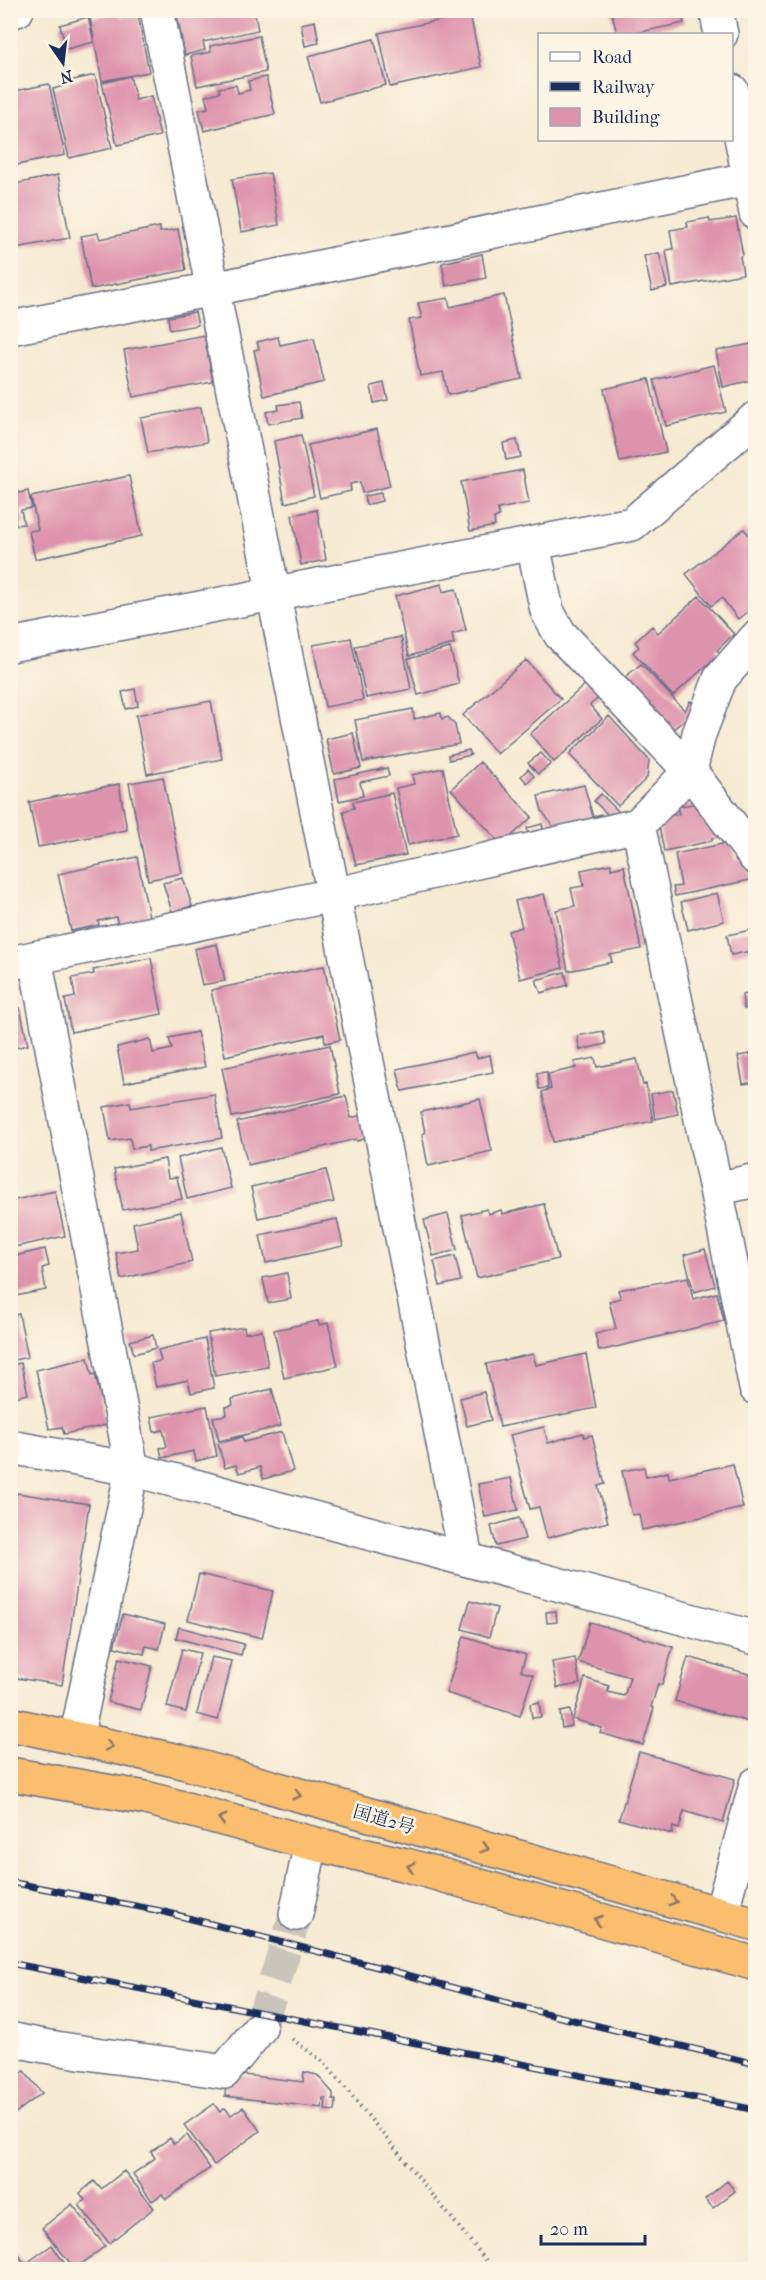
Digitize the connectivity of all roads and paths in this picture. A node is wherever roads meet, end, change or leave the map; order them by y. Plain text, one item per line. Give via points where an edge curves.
1 (17, 10) edge
2 (157, 10) edge
3 (716, 10) edge
4 (10, 12) edge
5 (721, 33) edge
6 (733, 96) edge
7 (748, 178) junction
8 (756, 213) edge
9 (213, 289) junction
10 (10, 328) edge
11 (756, 418) edge
12 (533, 544) junction
13 (274, 595) junction
14 (756, 638) edge
15 (10, 645) edge
16 (690, 771) junction
17 (638, 825) junction
18 (756, 858) edge
19 (333, 895) junction
20 (23, 960) edge
21 (756, 1180) edge
22 (716, 1189) junction
23 (756, 1388) edge
24 (10, 1447) edge
25 (132, 1469) junction
26 (466, 1558) junction
27 (756, 1638) edge
28 (10, 1724) edge
29 (76, 1739) junction
30 (10, 1774) edge
31 (756, 1784) edge
32 (311, 1843) junction
33 (296, 1914) tunnel mouth
34 (721, 1914) junction
35 (756, 1924) edge
36 (756, 1964) edge
37 (260, 2028) joint
38 (10, 2039) edge
39 (494, 2270) edge

1 - 4 street
2 - 9 street
3 - 5 street
6 - 7 street
7 - 8 street
7 - 9 street
9 - 10 street
9 - 13 street
11 - 12 street via 632,524
12 - 13 street
12 - 16 street via 547,611 560,634
13 - 15 street
13 - 19 street
14 - 16 street via 720,679
16 - 17 street
16 - 18 street
17 - 19 street
17 - 22 street
19 - 20 street
19 - 26 street
20 - 25 street
21 - 22 street
22 - 23 street
24 - 25 street
25 - 26 street
25 - 29 street
26 - 27 street
28 - 29 highway, 国道2号
29 -> 34 highway, 国道2号 via 179,1761
32 -> 30 highway, 国道2号 via 146,1798
31 - 34 street
32 - 33 street
36 -> 32 highway, 国道2号 via 406,1865
34 - 35 highway, 国道2号
37 - 38 street via 224,2072 48,2048
37 - 39 path via 287,2036 325,2063

